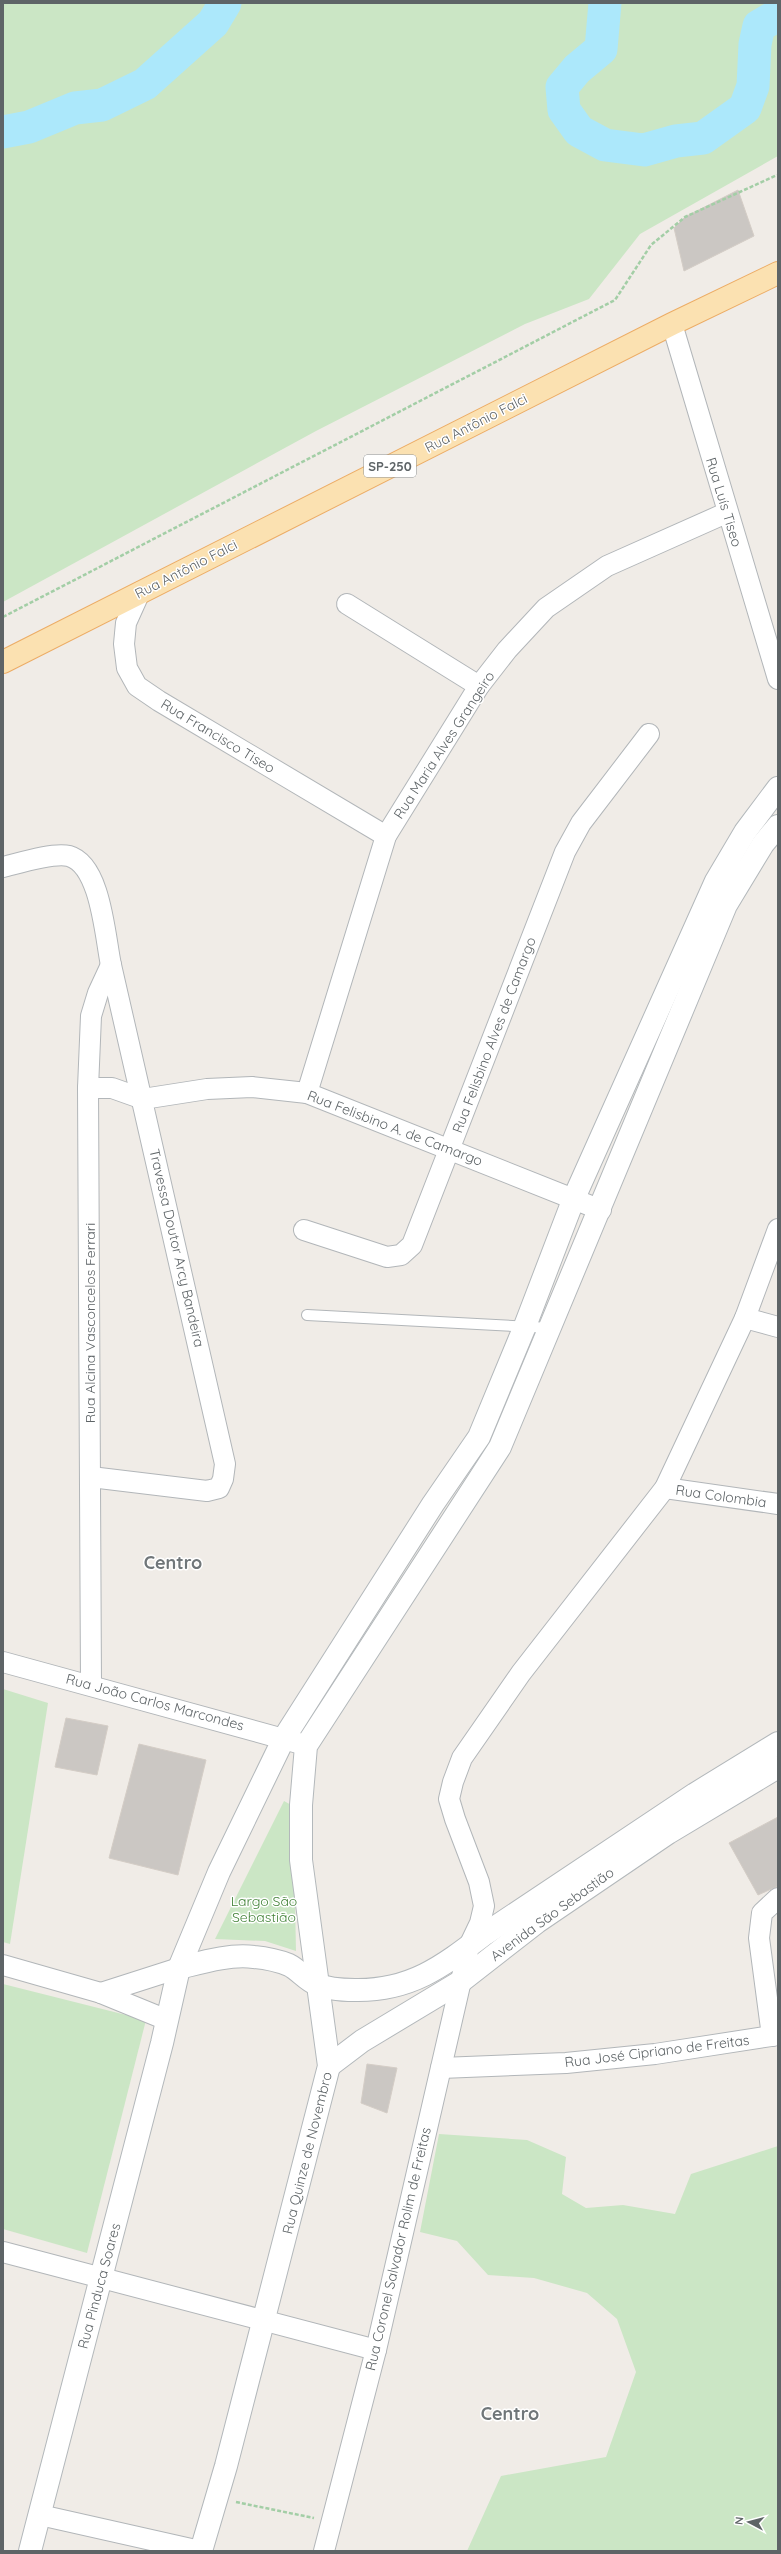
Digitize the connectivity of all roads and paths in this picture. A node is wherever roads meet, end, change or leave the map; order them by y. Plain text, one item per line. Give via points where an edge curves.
1 (777, 174) edge
2 (778, 273) edge
3 (672, 324) junction
4 (726, 513) junction
5 (140, 592) junction
6 (347, 604) dead end
7 (3, 617) edge
8 (3, 662) edge
9 (778, 680) edge
10 (479, 686) junction
11 (649, 734) dead end
12 (778, 788) edge
13 (778, 826) edge
14 (386, 836) junction
15 (3, 867) edge
16 (110, 965) junction
17 (88, 1088) junction
18 (307, 1093) junction
19 (143, 1099) junction
20 (450, 1148) junction
21 (574, 1198) junction
22 (601, 1210) junction
23 (778, 1229) edge
24 (304, 1230) dead end
25 (307, 1315) dead end
26 (745, 1318) junction
27 (525, 1326) junction
28 (778, 1327) edge
29 (551, 1328) junction
30 (478, 1437) junction
31 (500, 1447) junction
32 (91, 1477) junction
33 (665, 1488) junction
34 (778, 1504) edge
35 (3, 1662) edge
36 (91, 1685) junction
37 (284, 1738) junction
38 (778, 1743) edge
39 (306, 1746) junction
40 (778, 1767) edge
41 (778, 1898) edge
42 (469, 1946) junction
43 (3, 1965) edge
44 (179, 1968) junction
45 (460, 1982) junction
46 (317, 1985) junction
47 (101, 1992) junction
48 (168, 2020) junction
49 (775, 2036) edge
50 (329, 2066) junction
51 (441, 2068) junction
52 (3, 2252) edge
53 (101, 2279) junction
54 (263, 2321) junction
55 (376, 2350) junction
56 (217, 2498) junction
57 (40, 2515) junction
58 (330, 2521) junction
59 (30, 2551) edge
60 (201, 2551) edge
61 (324, 2551) edge

1 - 7 path via 685,217 651,245 615,300
2 - 3 main road, Rua Antônio Falci / SP-250
3 - 4 street, Rua Luís Tiseo
3 - 5 main road, Rua Antônio Falci / SP-250
4 - 9 street, Rua Luís Tiseo
4 - 10 street, Rua Maria Alves Grangeiro via 607,566 546,608 507,650
5 - 8 main road, Rua Antônio Falci / SP-250
5 - 14 street, Rua Francisco Tiseo via 126,622 124,644 127,668 137,686 159,702
6 - 10 street
10 - 14 street, Rua Maria Alves Grangeiro
11 - 20 street, Rua Felisbino Alves de Camargo via 581,823 565,852
12 - 21 main road, Rua Pinduca Soares via 745,832 716,881
13 - 22 main road via 763,844 726,905
14 - 18 street, Rua Maria Alves Grangeiro
15 - 16 street, Travessa Doutor Arcy Bandeira via 68,856 81,861 95,882
16 - 17 street, Rua Alcina Vasconcelos Ferrari via 91,1016
16 - 19 street, Travessa Doutor Arcy Bandeira
17 - 19 street via 112,1088
17 - 32 street, Rua Alcina Vasconcelos Ferrari
18 - 19 street, Rua Felisbino A. de Camargo via 252,1087
18 - 20 street, Rua Felisbino A. de Camargo
19 - 32 street, Travessa Doutor Arcy Bandeira via 225,1464 223,1480 219,1488 207,1491
20 - 21 street, Rua Felisbino A. de Camargo
20 - 24 street, Rua Felisbino Alves de Camargo via 412,1245 401,1255 387,1257
21 - 22 street, Rua Felisbino A. de Camargo
21 - 27 main road, Rua Pinduca Soares
22 - 29 main road
23 - 26 street, Rua Coronel Salvador Rolim de Freitas
25 - 27 lane
26 - 28 street
26 - 33 street, Rua Coronel Salvador Rolim de Freitas
27 - 29 lane
27 - 30 main road, Rua Pinduca Soares
29 - 31 main road
30 - 31 main road
30 - 37 main road, Rua Pinduca Soares
31 - 39 main road
32 - 36 street, Rua Alcina Vasconcelos Ferrari
33 - 34 street, Rua Colombia
33 - 42 street, Rua Coronel Salvador Rolim de Freitas via 521,1673 462,1758 449,1799 479,1882 484,1906 480,1923
35 - 36 street, Rua João Carlos Marcondes
36 - 37 street, Rua João Carlos Marcondes
37 - 39 street, Rua João Carlos Marcondes
37 - 44 main road, Rua Pinduca Soares via 219,1872
38 - 42 main road, Avenida São Sebastião via 695,1794
39 - 46 main road, Rua Quinze de Novembro via 301,1805 301,1860
40 - 45 main road, Avenida São Sebastião via 736,1790 655,1842 537,1922
41 - 49 street via 762,1913 760,1938
42 - 45 street, Rua Coronel Salvador Rolim de Freitas
42 - 46 main road, Avenida São Sebastião via 424,1976 396,1987 345,1990
43 - 47 street
44 - 46 main road via 222,1958 254,1957 289,1965
44 - 47 street
44 - 48 main road, Rua Pinduca Soares
45 - 50 main road, Avenida São Sebastião via 362,2041
45 - 51 street, Rua Coronel Salvador Rolim de Freitas
46 - 50 main road, Rua Quinze de Novembro
47 - 48 street
48 - 53 main road, Rua Pinduca Soares
49 - 51 street, Rua José Cipriano de Freitas via 655,2054 566,2063
50 - 54 main road, Rua Quinze de Novembro
51 - 55 street, Rua Coronel Salvador Rolim de Freitas
52 - 53 street
53 - 54 street
53 - 57 main road, Rua Pinduca Soares
54 - 55 street
54 - 56 main road, Rua Quinze de Novembro
55 - 58 street, Rua Coronel Salvador Rolim de Freitas
56 - 58 path
56 - 60 main road, Rua Quinze de Novembro
57 - 59 main road, Rua Pinduca Soares
57 - 60 street
58 - 61 street, Rua Coronel Salvador Rolim de Freitas

